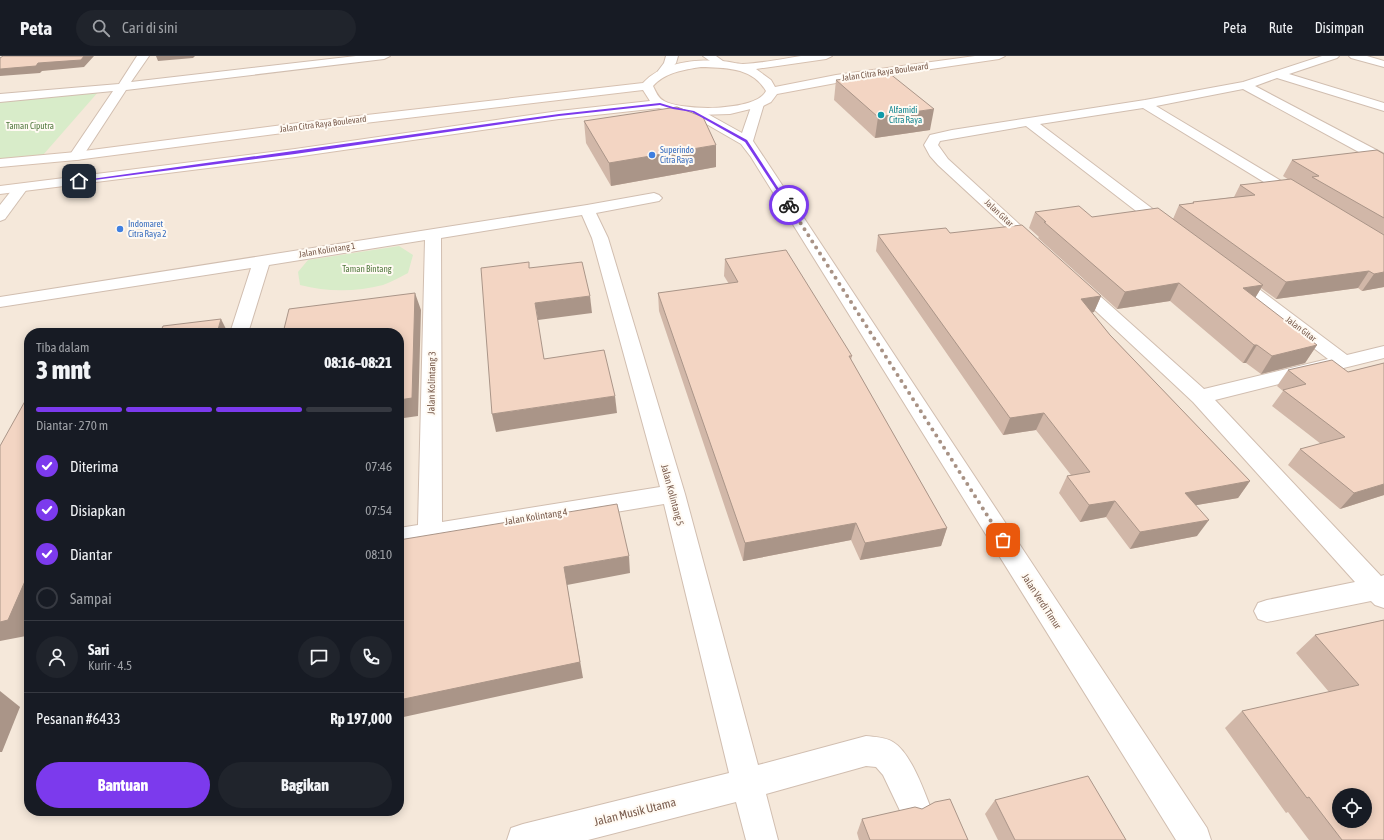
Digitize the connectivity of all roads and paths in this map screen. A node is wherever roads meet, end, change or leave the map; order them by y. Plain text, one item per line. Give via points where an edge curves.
1 (143, 56) edge
2 (384, 56) edge
3 (672, 56) edge
4 (709, 56) edge
5 (826, 56) edge
6 (999, 56) edge
7 (1333, 56) edge
8 (1355, 56) edge
9 (721, 64) junction
10 (1384, 64) edge
11 (744, 67) junction
12 (664, 71) junction
13 (1276, 74) junction
14 (1245, 85) junction
15 (647, 86) junction
16 (121, 87) junction
17 (772, 91) junction
18 (0, 98) edge
19 (660, 104) junction
20 (758, 104) junction
21 (1145, 104) junction
22 (1384, 107) edge
23 (693, 111) junction
24 (1029, 122) junction
25 (294, 128) junction
26 (746, 141) junction
27 (295, 153) junction
28 (76, 156) junction
29 (1384, 160) edge
30 (0, 163) edge
31 (20, 188) junction
32 (0, 190) edge
33 (654, 198) dead end
34 (1309, 204) edge
35 (587, 210) junction
36 (0, 216) edge
37 (433, 233) junction
38 (1180, 237) edge
39 (1048, 258) edge
40 (262, 261) junction
41 (1224, 270) edge
42 (1066, 274) edge
43 (0, 302) edge
44 (242, 328) edge
45 (1384, 352) edge
46 (1344, 362) junction
47 (1200, 397) junction
48 (673, 494) junction
49 (430, 533) junction
50 (404, 537) edge
51 (1381, 591) edge
52 (1267, 611) dead end
53 (747, 784) junction
54 (914, 806) edge
55 (523, 840) edge
56 (762, 840) edge
57 (1195, 840) edge

1 - 16 street
2 - 16 street
3 - 12 street
4 - 9 street
5 - 11 street
6 - 17 street, Jalan Citra Raya Boulevard via 836,79
7 - 13 street, Jalan Gitar
8 - 10 street
9 - 11 street
9 - 12 street via 701,64
11 - 17 street via 759,74 768,82
12 - 15 street via 653,78
13 - 14 street, Jalan Gitar
13 - 22 street
14 - 21 street, Jalan Gitar
14 - 29 street
15 - 19 street via 650,94
15 - 25 street, Jalan Citra Raya Boulevard
16 - 18 street
16 - 28 street
17 - 20 street via 768,98
19 - 23 street
19 - 27 street via 559,115
20 - 23 street via 736,109
20 - 26 street
21 - 24 street, Jalan Gitar
21 - 34 street
23 - 26 street, Jalan Verdi Timur
24 - 38 street
24 - 39 street, Jalan Gitar via 952,134 935,138 931,145 943,162
25 - 27 street via 307,139
25 - 28 street, Jalan Citra Raya Boulevard
26 - 57 street, Jalan Verdi Timur
27 - 31 street
28 - 30 street, Jalan Citra Raya Boulevard
31 - 32 street
31 - 36 street
33 - 35 street, Jalan Kolintang 1
35 - 37 street, Jalan Kolintang 1
35 - 48 street, Jalan Kolintang 5 via 600,238
37 - 40 street, Jalan Kolintang 1
37 - 49 street, Jalan Kolintang 3
40 - 43 street, Jalan Kolintang 1
40 - 44 street
41 - 46 street, Jalan Gitar
42 - 47 street
45 - 46 street
46 - 47 street
47 - 51 street
48 - 49 street, Jalan Kolintang 4
48 - 53 street, Jalan Kolintang 5
49 - 50 street, Jalan Kolintang 4
51 - 52 street
53 - 54 street, Jalan Musik Utama via 866,751 883,753 894,764
53 - 55 street, Jalan Musik Utama
53 - 56 street, Jalan Kolintang 5

